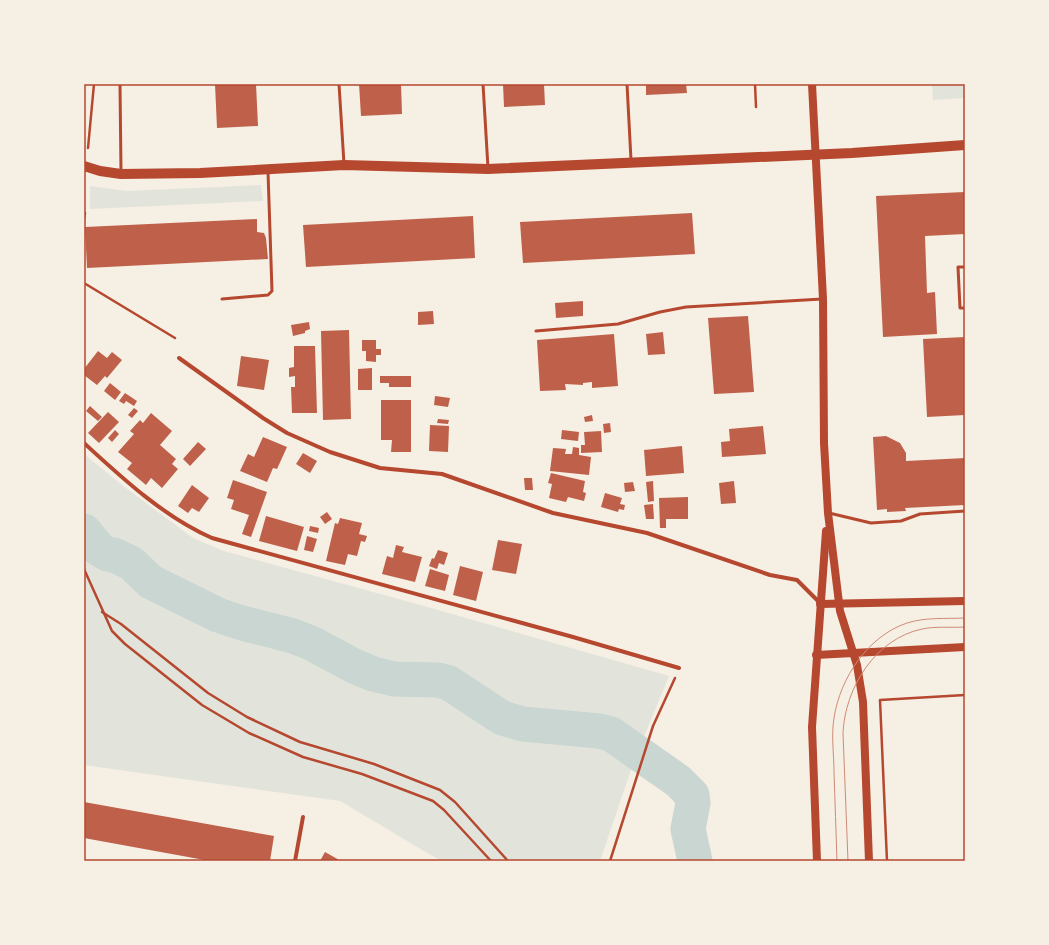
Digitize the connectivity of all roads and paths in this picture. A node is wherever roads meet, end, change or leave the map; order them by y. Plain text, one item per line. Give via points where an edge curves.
1 (94, 84) edge
2 (120, 84) edge
3 (339, 84) edge
4 (483, 84) edge
5 (627, 84) edge
6 (755, 84) edge
7 (812, 84) edge
8 (756, 107) dead end
9 (965, 146) edge
10 (88, 148) dead end
11 (816, 154) junction
12 (631, 164) junction
13 (344, 165) junction
14 (84, 166) edge
15 (488, 169) junction
16 (268, 170) junction
17 (121, 174) junction
18 (85, 213) dead end
19 (84, 219) edge
20 (965, 267) edge
21 (84, 283) edge
22 (222, 299) dead end
23 (823, 299) junction
24 (965, 308) edge
25 (536, 331) dead end
26 (175, 338) dead end
27 (179, 358) dead end
28 (84, 443) edge
29 (965, 512) edge
30 (828, 513) junction
31 (84, 569) edge
32 (965, 601) edge
33 (839, 603) junction
34 (820, 604) junction
35 (102, 611) junction
36 (965, 647) edge
37 (854, 654) junction
38 (816, 655) junction
39 (679, 668) dead end
40 (674, 680) dead end
41 (965, 695) edge
42 (303, 817) dead end
43 (295, 861) edge
44 (490, 861) edge
45 (508, 861) edge
46 (610, 861) edge
47 (817, 861) edge
48 (869, 861) edge
49 (887, 861) edge

1 - 10 path
2 - 17 lane
3 - 13 lane
4 - 15 lane
5 - 12 lane
6 - 8 path
7 - 11 main road
9 - 11 main road
11 - 12 main road
11 - 23 main road
12 - 15 main road
13 - 15 main road
13 - 16 main road
14 - 17 main road
16 - 17 main road
16 - 22 lane via 271,294
18 - 19 path
20 - 24 lane via 958,267 960,308
21 - 26 path
23 - 25 lane via 686,307 603,326
23 - 30 main road via 824,443
27 - 34 street via 287,433 330,452 380,468 442,474 541,510 647,533 770,575 797,580
28 - 39 street via 168,513 212,538
29 - 30 lane via 920,514 901,521 871,523
30 - 33 main road
30 - 34 main road
31 - 35 path
32 - 33 main road
33 - 34 main road
33 - 37 main road
34 - 38 main road
35 - 44 path via 117,637 179,688 216,714 261,739 303,757 362,774 433,801
35 - 45 path via 208,693 247,717 300,742 374,764 440,790 455,802
36 - 37 main road
37 - 38 main road
37 - 48 main road via 863,702
38 - 47 main road via 812,727
40 - 46 path via 653,726
41 - 49 path via 880,700
42 - 43 street

